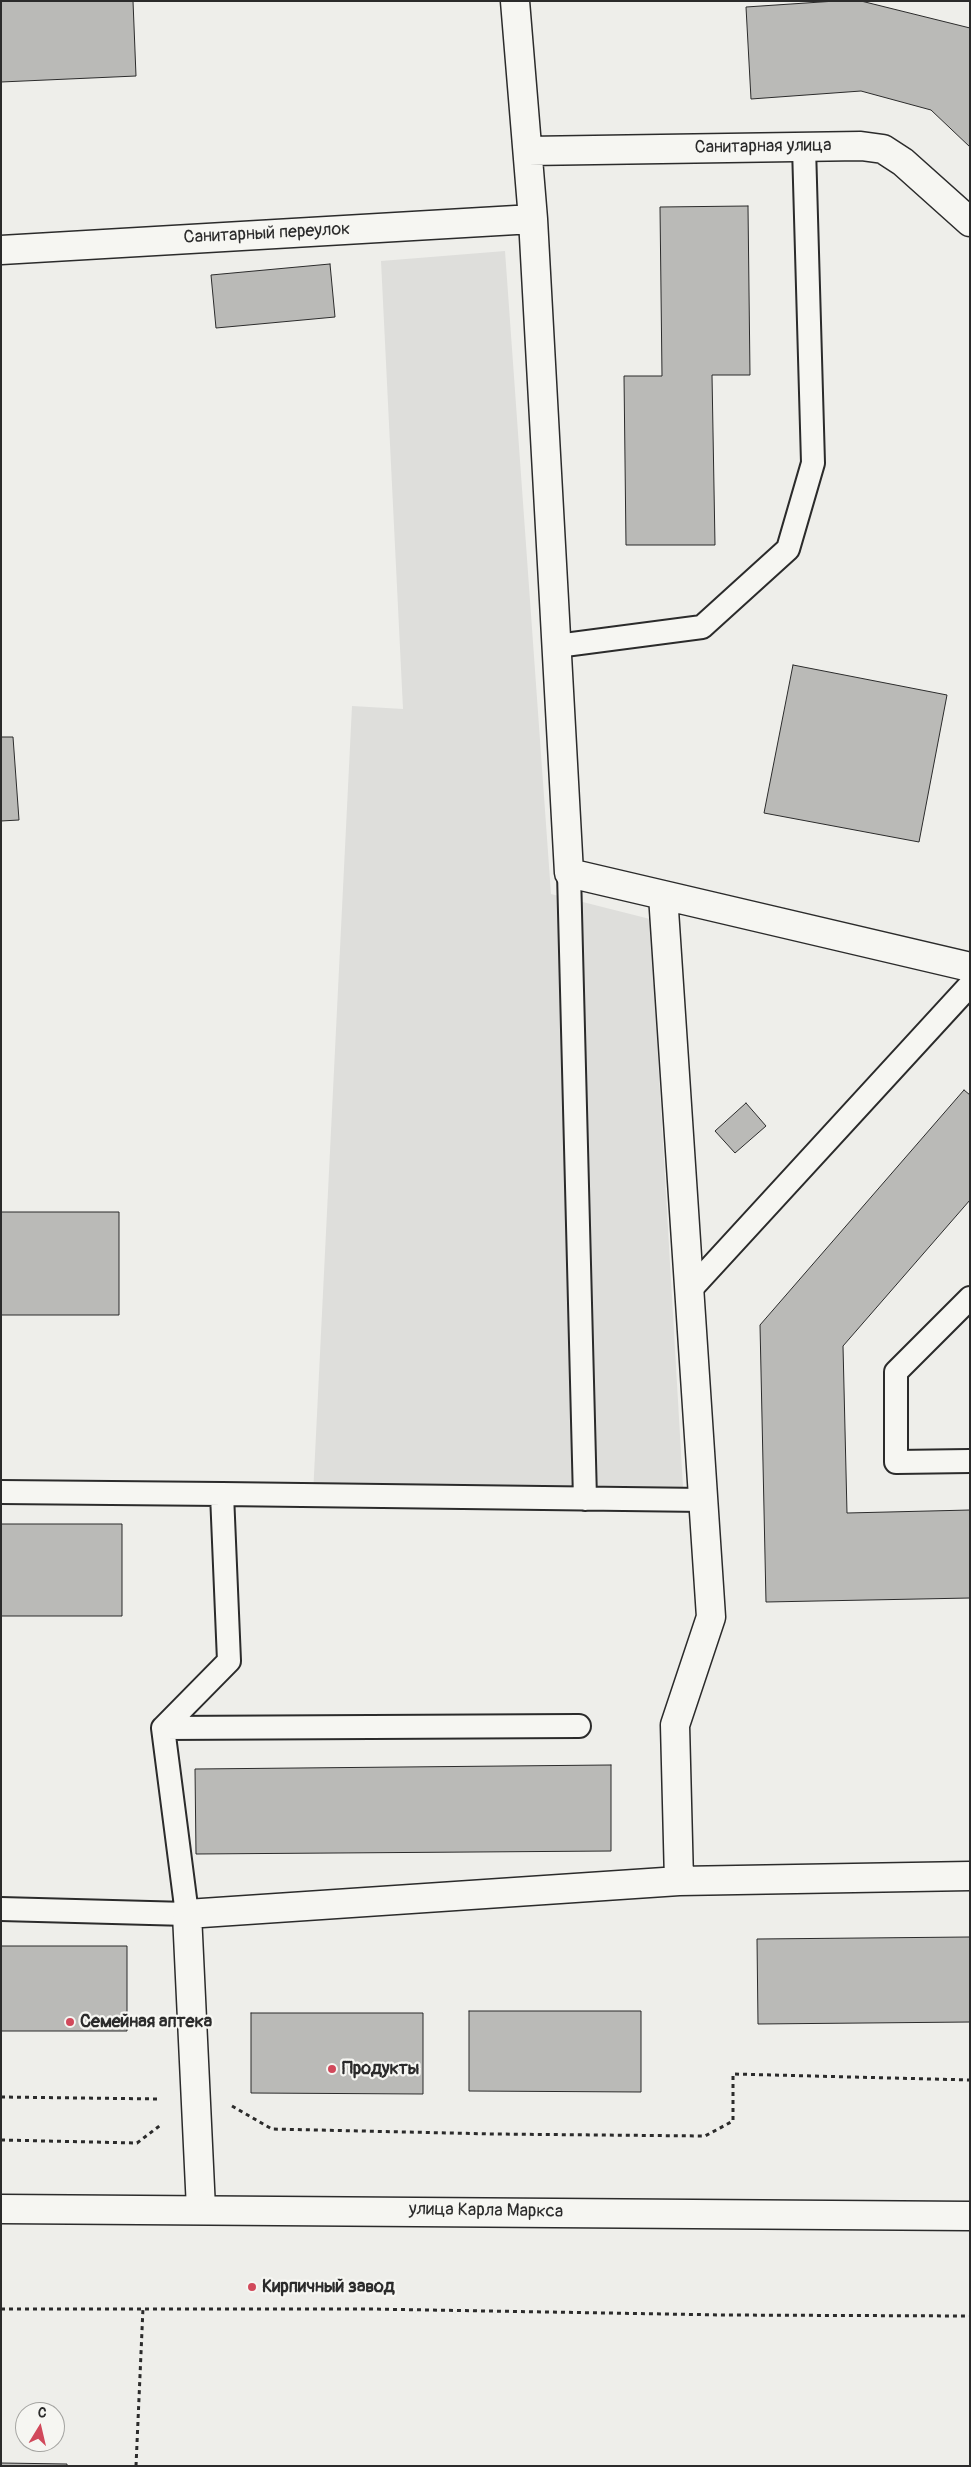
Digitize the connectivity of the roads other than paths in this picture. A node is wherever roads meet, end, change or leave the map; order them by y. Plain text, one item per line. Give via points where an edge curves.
1 (514, 1) edge
2 (804, 146) junction
3 (528, 151) junction
4 (534, 219) junction
5 (970, 222) edge
6 (1, 250) edge
7 (557, 646) junction
8 (569, 873) junction
9 (663, 895) junction
10 (970, 967) edge
11 (970, 985) edge
12 (690, 1290) junction
13 (970, 1298) edge
14 (970, 1461) edge
15 (1, 1492) edge
16 (222, 1494) junction
17 (585, 1499) junction
18 (704, 1500) junction
19 (579, 1726) dead end
20 (163, 1728) junction
21 (970, 1876) edge
22 (679, 1881) junction
23 (1, 1909) edge
24 (187, 1914) junction
25 (1, 2209) edge
26 (200, 2209) junction
27 (970, 2216) edge

1 - 3 main road
2 - 3 main road, Санитарная улица
2 - 5 main road, Санитарная улица via 883,149 903,162
2 - 7 lane via 813,463 788,549 702,627
3 - 4 main road
4 - 6 main road, Санитарный переулок
4 - 7 main road
7 - 8 main road
8 - 9 main road
8 - 17 lane
9 - 10 main road
9 - 12 main road
11 - 12 lane
12 - 18 main road
13 - 14 lane via 896,1372 896,1462
15 - 16 lane
16 - 17 lane
16 - 20 lane via 229,1661
17 - 18 lane
18 - 22 main road via 711,1617 675,1725
19 - 20 lane
20 - 24 lane
21 - 22 main road
22 - 24 main road
23 - 24 lane
24 - 26 main road
25 - 26 main road, улица Карла Маркса
26 - 27 main road, улица Карла Маркса

